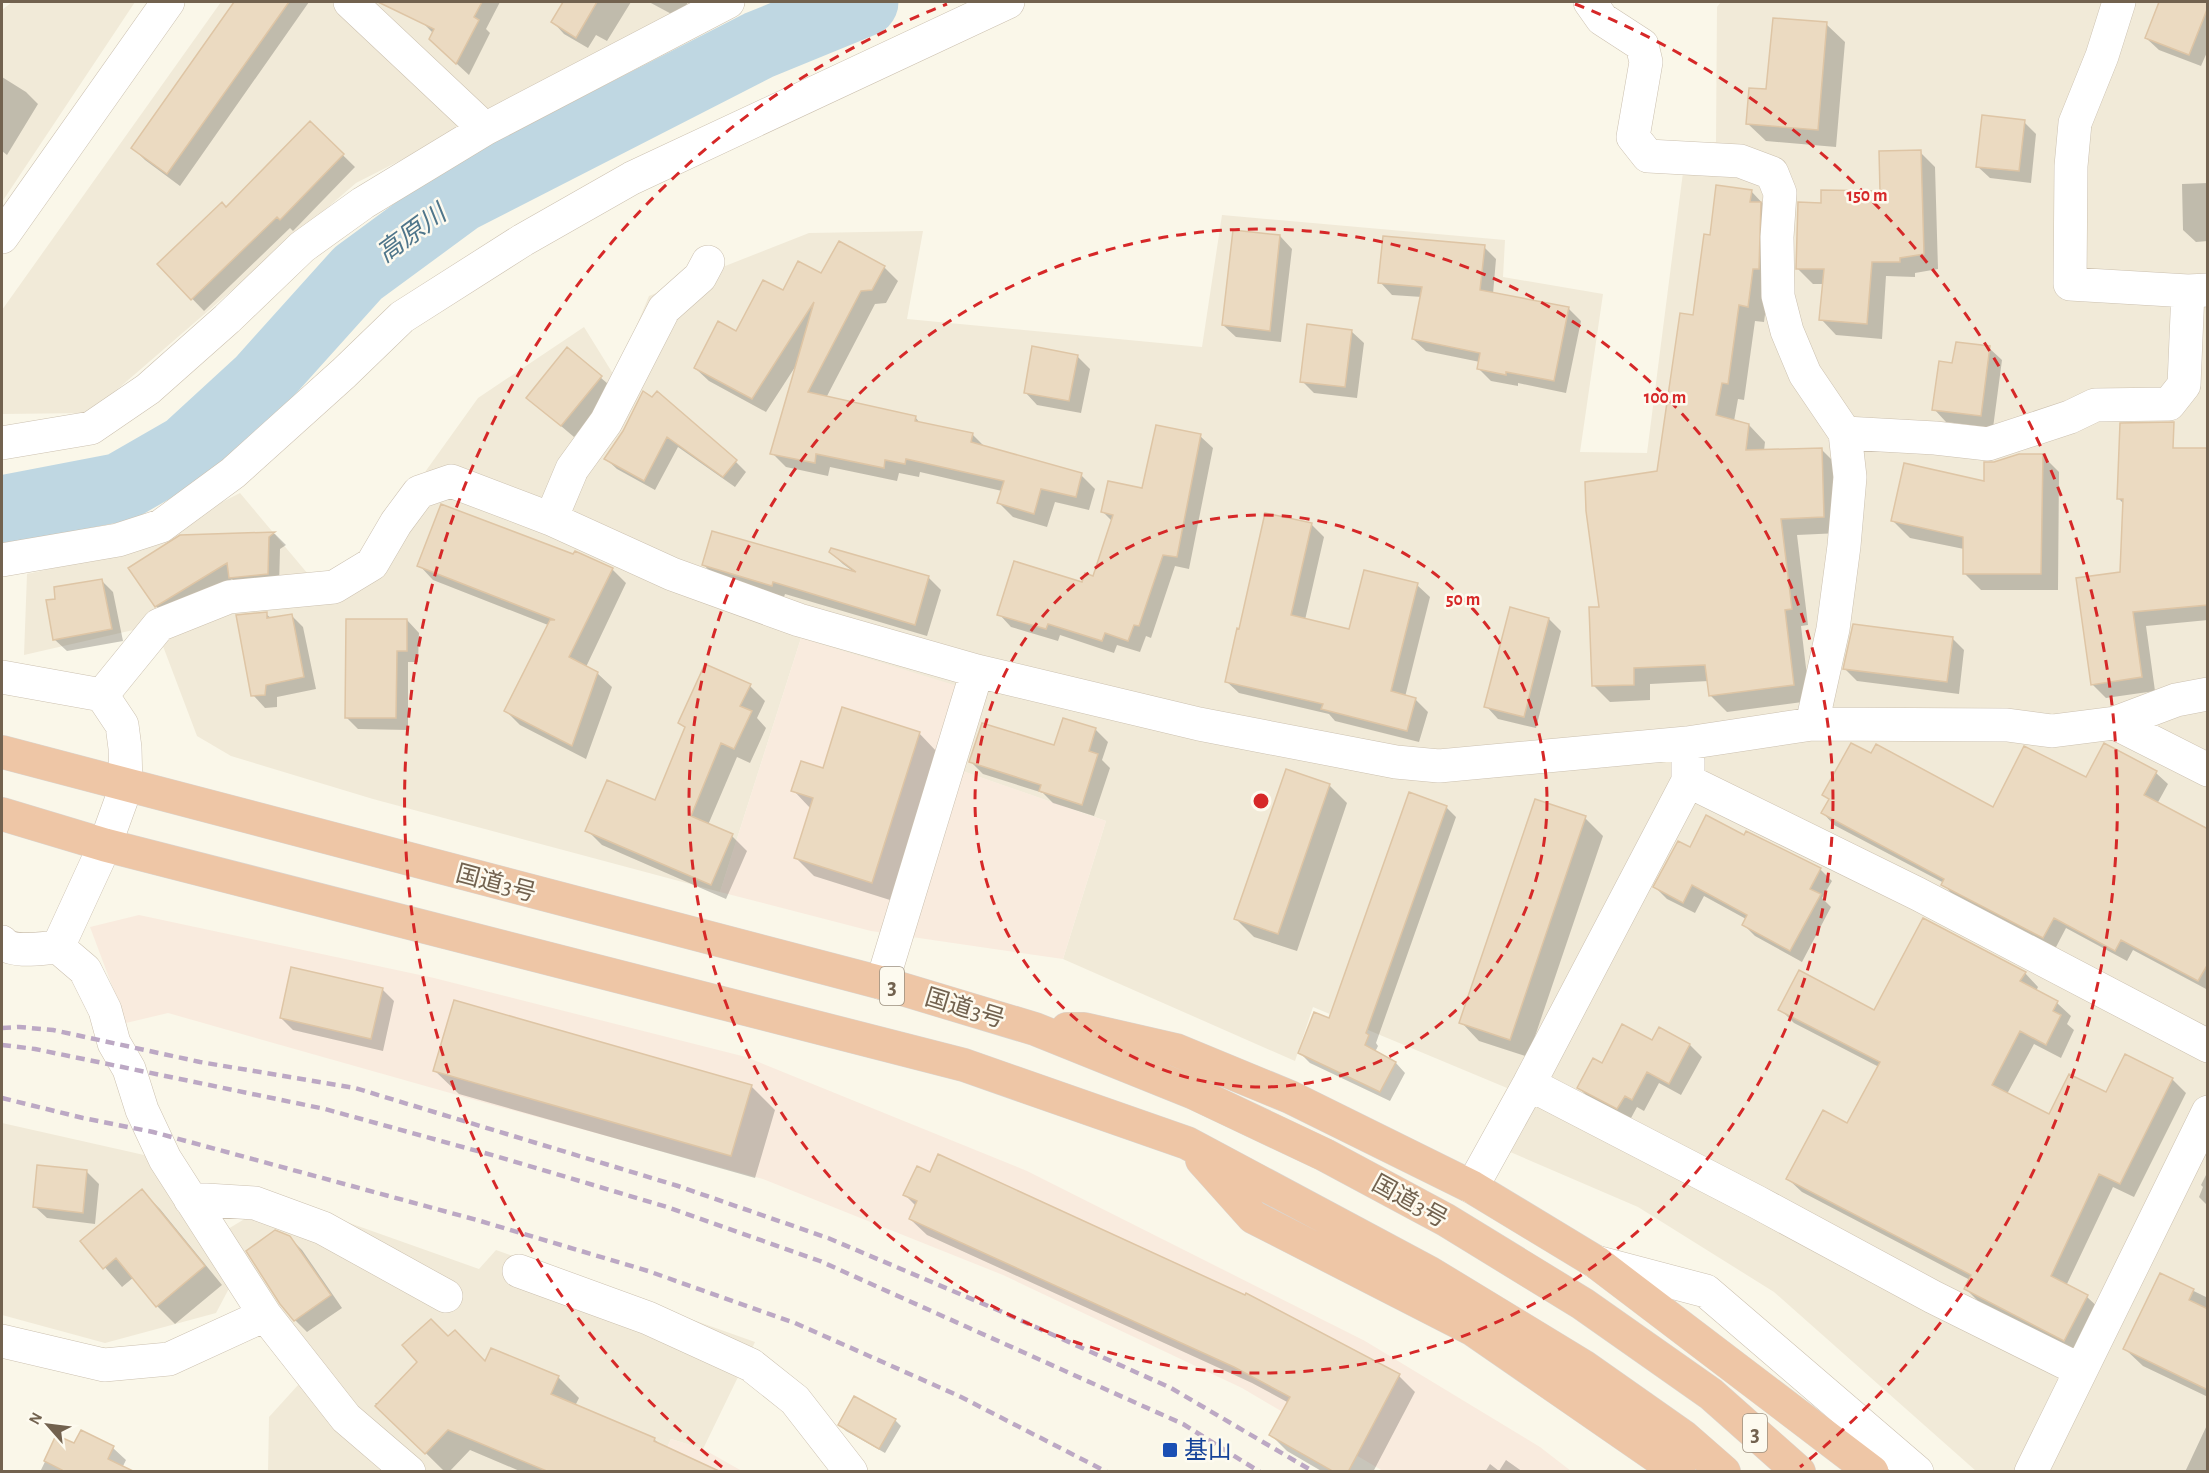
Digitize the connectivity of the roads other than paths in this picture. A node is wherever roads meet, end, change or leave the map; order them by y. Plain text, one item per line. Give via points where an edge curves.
1 (168, 2) edge
2 (350, 2) edge
3 (728, 2) edge
4 (1008, 2) edge
5 (1590, 2) edge
6 (2119, 2) edge
7 (485, 129) junction
8 (2, 237) edge
9 (708, 262) dead end
10 (2198, 290) edge
11 (1845, 433) junction
12 (2, 443) edge
13 (551, 519) junction
14 (2, 560) edge
15 (977, 671) junction
16 (2, 677) edge
17 (2208, 694) edge
18 (102, 695) junction
19 (2115, 723) junction
20 (1812, 724) junction
21 (1687, 743) junction
22 (2, 753) edge
23 (2208, 770) edge
24 (1688, 782) junction
25 (126, 787) junction
26 (2, 814) edge
27 (105, 845) junction
28 (2, 942) edge
29 (58, 947) junction
30 (882, 983) junction
31 (1035, 1029) junction
32 (2208, 1046) edge
33 (1529, 1084) junction
34 (2208, 1112) edge
35 (1187, 1143) junction
36 (1472, 1187) junction
37 (190, 1199) junction
38 (1596, 1262) junction
39 (519, 1271) dead end
40 (446, 1296) dead end
41 (265, 1314) junction
42 (2, 1341) edge
43 (2080, 1370) junction
44 (409, 1472) edge
45 (851, 1472) edge
46 (1679, 1472) edge
47 (1724, 1472) edge
48 (1799, 1472) edge
49 (1872, 1472) edge
50 (1917, 1472) edge
51 (2031, 1472) edge

1 - 8 street
2 - 7 street
3 - 7 street
4 - 14 street via 632,178 523,240 402,317 233,473 161,526 118,540
5 - 11 street via 1602,19 1642,45 1646,62 1633,137 1648,156 1740,161 1772,173 1780,193 1778,296 1787,331 1805,374
6 - 10 street via 2075,123 2070,284
7 - 12 street via 363,203 302,246 148,389 92,428
9 - 13 street via 699,277 664,309 606,422 572,469
10 - 11 street via 2184,385 2169,404 2095,405 1988,444
11 - 20 street via 1850,477 1844,546 1833,629
13 - 15 street via 672,574 778,612
13 - 18 street via 451,482 420,492 372,564 334,587 229,597 159,625
15 - 21 street via 1199,724 1396,762 1439,766
15 - 30 street
16 - 18 street
17 - 19 street via 2176,700
18 - 25 street via 122,725
19 - 20 street via 2052,731 2007,725
19 - 23 street
20 - 21 street
21 - 24 street
22 - 25 highway, 国道3号 / 3
24 - 32 street via 1918,894
24 - 33 street
25 - 27 street
25 - 30 highway, 国道3号 / 3
26 - 27 highway, 3
27 - 29 street
27 - 35 highway, 3 via 964,1065
28 - 29 street via 29,950
29 - 37 street via 85,970 105,1010 114,1043 129,1069 142,1110 165,1159
30 - 31 highway, 国道3号 / 3
31 - 36 highway via 1084,1029 1176,1050 1290,1097
31 - 48 highway, 国道3号 / 3 via 1194,1093 1325,1155 1446,1220 1583,1304 1711,1395
33 - 36 street
33 - 43 street
34 - 43 street
35 - 46 highway via 1253,1217 1472,1329
35 - 47 highway, 3 via 1430,1273 1583,1366 1684,1437
36 - 38 highway
37 - 40 street via 255,1203 322,1228
37 - 41 street
38 - 49 highway
38 - 50 street via 1706,1291
39 - 45 street via 648,1318 751,1365 795,1400
41 - 42 street via 169,1359 104,1365
41 - 44 street via 346,1418
43 - 51 street

